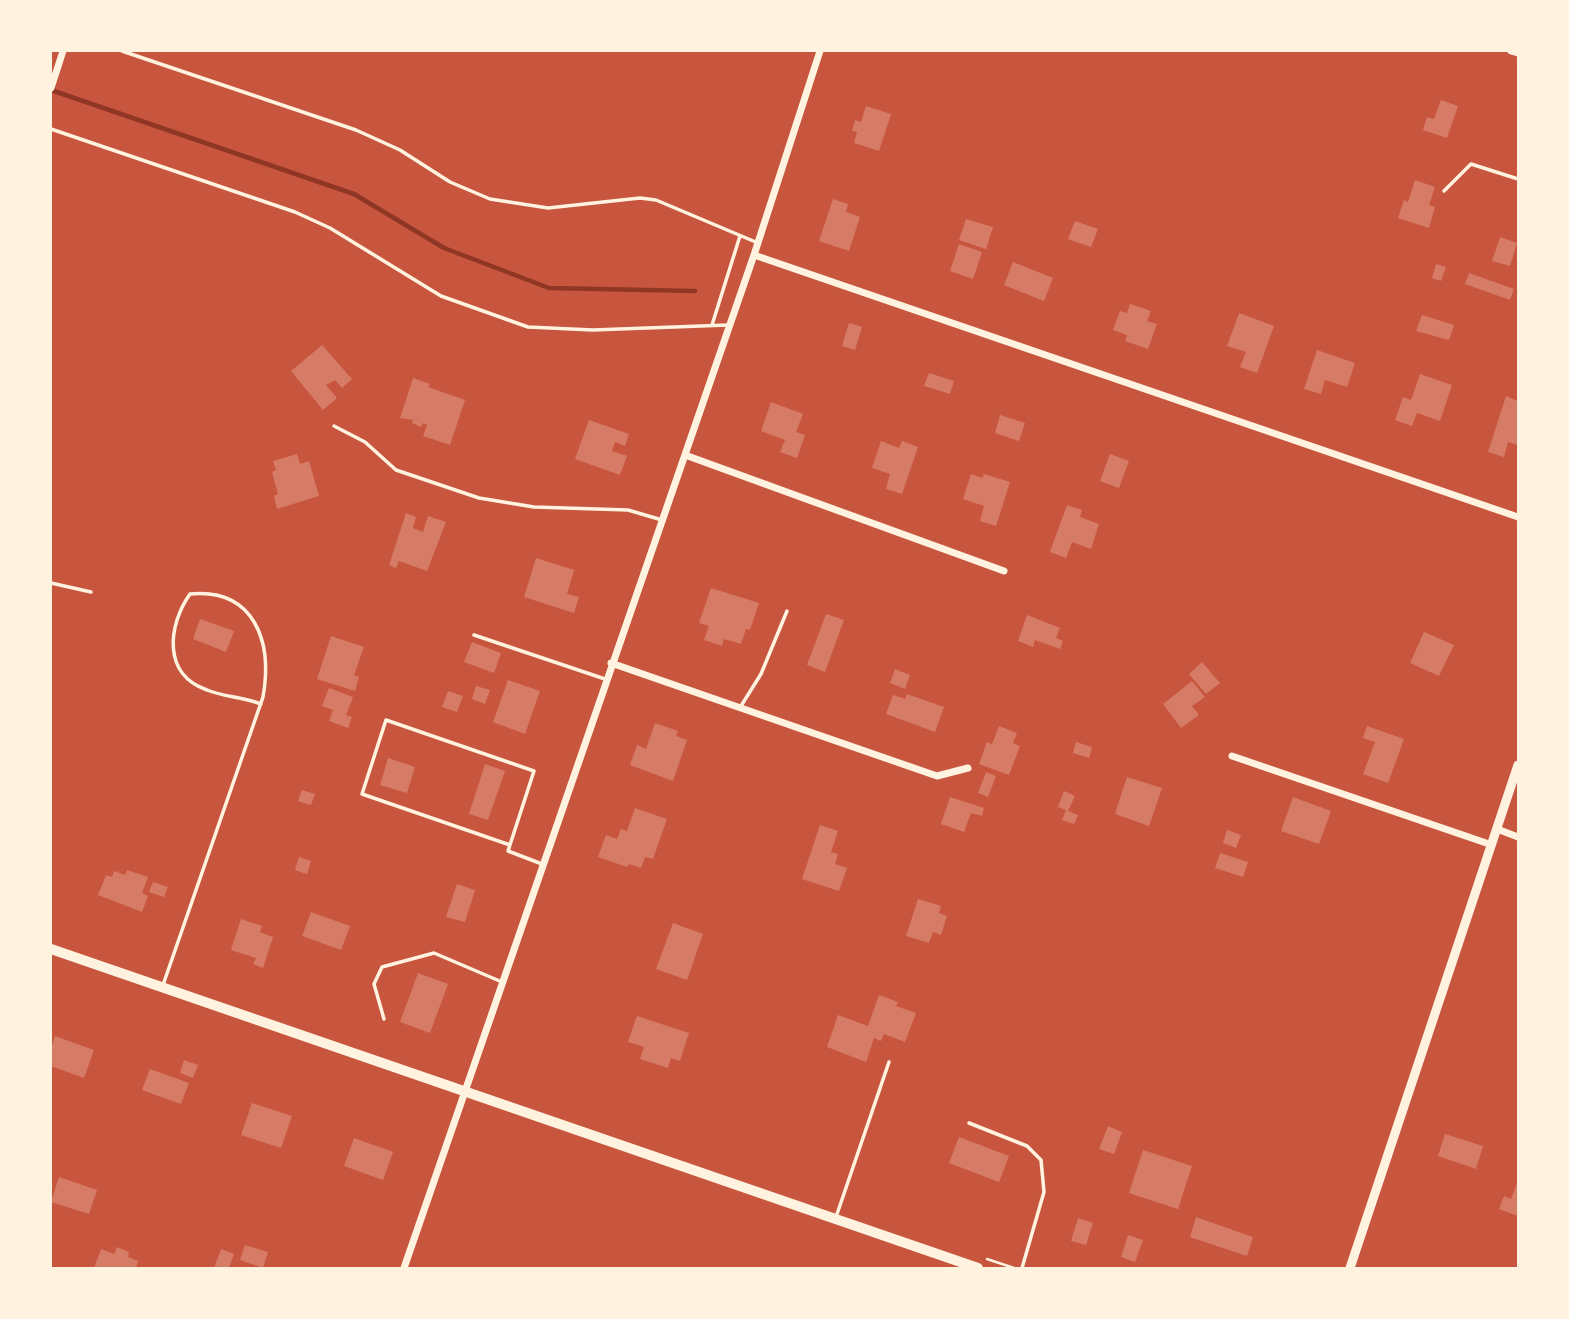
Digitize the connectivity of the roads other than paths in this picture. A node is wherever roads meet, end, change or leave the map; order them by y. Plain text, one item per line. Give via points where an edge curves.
1 (63, 51) edge
2 (122, 51) edge
3 (820, 51) edge
4 (1511, 51) edge
5 (1518, 53) edge
6 (51, 88) edge
7 (51, 129) edge
8 (1518, 179) edge
9 (1444, 191) dead end
10 (740, 236) junction
11 (758, 243) junction
12 (754, 255) junction
13 (730, 325) junction
14 (712, 326) junction
15 (334, 426) dead end
16 (685, 455) junction
17 (1518, 517) edge
18 (662, 520) junction
19 (1004, 571) dead end
20 (51, 583) edge
21 (91, 592) dead end
22 (787, 611) dead end
23 (474, 635) dead end
24 (611, 663) junction
25 (605, 679) junction
26 (261, 704) junction
27 (740, 708) junction
28 (1232, 756) dead end
29 (1518, 765) edge
30 (968, 768) dead end
31 (1497, 829) junction
32 (1518, 836) edge
33 (510, 845) junction
34 (1492, 845) junction
35 (542, 864) junction
36 (51, 949) edge
37 (502, 982) junction
38 (162, 987) junction
39 (384, 1019) dead end
40 (889, 1062) dead end
41 (464, 1092) junction
42 (969, 1123) dead end
43 (835, 1219) junction
44 (404, 1268) edge
45 (978, 1268) edge
46 (1022, 1268) edge
47 (1350, 1268) edge

1 - 6 street
2 - 10 lane via 356,130 490,199 548,208 656,200
3 - 11 street
4 - 5 street
7 - 14 lane via 295,212 442,296 528,327
8 - 9 lane via 1471,164
10 - 11 lane
10 - 14 lane
11 - 12 street
12 - 13 street
12 - 17 street
13 - 14 lane
13 - 16 street
15 - 18 lane via 365,442 396,470 467,495 534,507 628,510
16 - 18 street
16 - 19 street
18 - 24 street
20 - 21 lane
22 - 27 lane via 761,674
23 - 25 lane
24 - 25 street
24 - 27 street
25 - 35 street
26 - 26 lane via 267,677 264,639 235,599 212,592 190,594 179,609 171,636 175,663 188,679 206,690
26 - 38 lane
27 - 30 street via 937,776
28 - 34 street
29 - 31 street
31 - 32 street
31 - 34 street
33 - 33 lane via 534,771 386,720 362,794
33 - 35 lane via 508,851
34 - 47 street
35 - 37 street
36 - 38 main road
37 - 39 lane via 434,953 397,961 382,967 374,984
37 - 41 street
38 - 41 main road
40 - 43 lane
41 - 43 main road
41 - 44 street
42 - 46 lane via 1027,1146 1041,1160 1044,1192
43 - 45 main road

